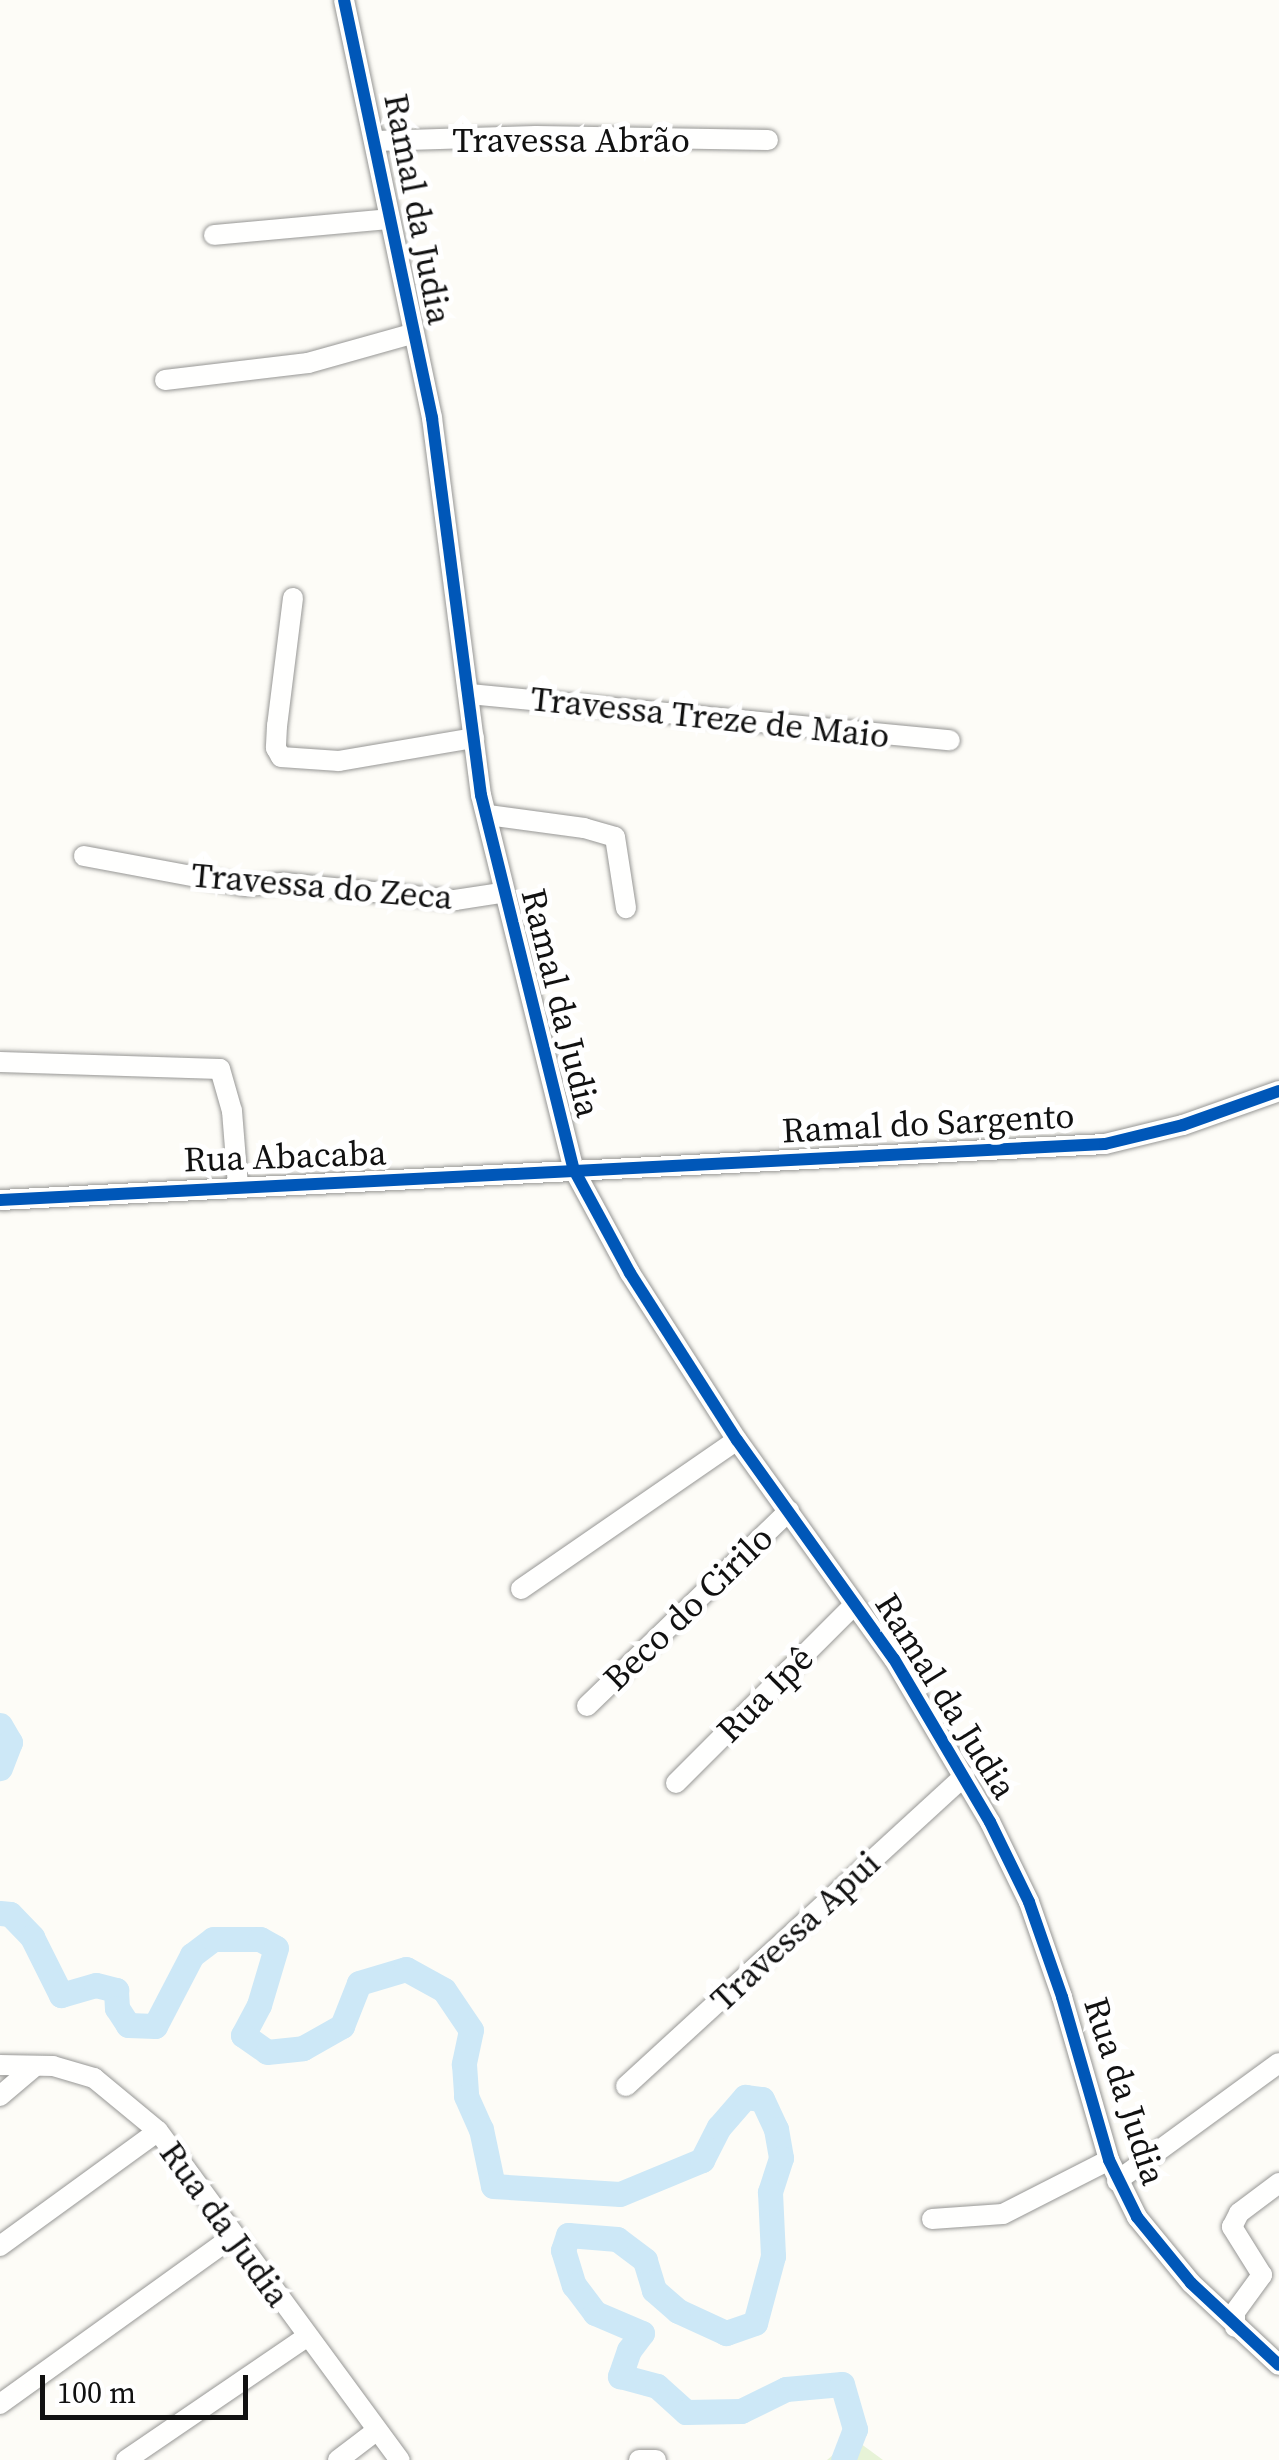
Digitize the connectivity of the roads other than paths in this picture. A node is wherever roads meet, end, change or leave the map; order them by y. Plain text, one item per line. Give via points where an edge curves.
1 (345, 0) edge
2 (768, 140) dead end
3 (374, 141) junction
4 (390, 219) junction
5 (214, 234) dead end
6 (412, 334) junction
7 (165, 380) dead end
8 (294, 598) dead end
9 (469, 694) junction
10 (474, 738) junction
11 (950, 740) dead end
12 (488, 815) junction
13 (84, 856) dead end
14 (502, 894) junction
15 (626, 908) dead end
16 (0, 1062) edge
17 (1279, 1091) edge
18 (572, 1168) junction
19 (238, 1185) junction
20 (0, 1200) edge
21 (737, 1440) junction
22 (788, 1510) junction
23 (521, 1588) dead end
24 (854, 1604) junction
25 (587, 1706) dead end
26 (964, 1776) junction
27 (676, 1783) dead end
28 (1028, 1902) joint
29 (1279, 2063) edge
30 (0, 2065) edge
31 (34, 2067) junction
32 (626, 2086) dead end
33 (0, 2096) edge
34 (158, 2131) junction
35 (1109, 2160) junction
36 (1117, 2181) junction
37 (1279, 2183) edge
38 (932, 2219) dead end
39 (234, 2236) junction
40 (0, 2246) edge
41 (1270, 2272) edge
42 (1235, 2327) junction
43 (306, 2337) junction
44 (1279, 2365) edge
45 (0, 2404) edge
46 (376, 2431) junction
47 (126, 2460) edge
48 (338, 2460) edge
49 (400, 2460) edge
50 (638, 2460) edge
51 (656, 2460) edge

1 - 3 street, Ramal da Judia
2 - 3 street, Travessa Abrão
3 - 4 street, Ramal da Judia
4 - 5 street
4 - 6 street, Ramal da Judia
6 - 7 street via 308,363
6 - 9 street, Ramal da Judia via 432,418
8 - 10 street via 278,753 291,760 339,761
9 - 10 street, Ramal da Judia
9 - 11 street, Travessa Treze de Maio
10 - 12 street, Ramal da Judia
12 - 14 street, Ramal da Judia
12 - 15 street via 614,837
13 - 14 street, Travessa do Zeca via 246,886 284,883 454,900
14 - 18 street, Ramal da Judia
16 - 19 street via 220,1069 232,1111
17 - 18 street, Ramal do Sargento via 1105,1144
18 - 19 street, Rua Abacaba
18 - 21 street, Ramal da Judia via 606,1234
19 - 20 street, Rua Abacaba
21 - 22 street, Ramal da Judia
21 - 23 street
22 - 24 street, Ramal da Judia
22 - 25 street, Beco do Cirilo
24 - 26 street, Ramal da Judia
24 - 27 street, Rua Ipê
26 - 28 street, Ramal da Judia
26 - 32 street, Travessa Apui
28 - 35 street, Rua da Judia
29 - 36 street
30 - 31 street, Rua da Judia
31 - 33 street
31 - 34 street, Rua da Judia via 68,2068 94,2078
34 - 39 street, Rua da Judia
34 - 40 street
35 - 36 street, Rua da Judia
35 - 38 street via 1003,2214
36 - 42 street, Rua da Judia via 1136,2217
37 - 41 street via 1232,2227
39 - 43 street, Rua da Judia
39 - 45 street
41 - 42 street via 1235,2312
42 - 44 street, Rua da Judia
43 - 46 street, Rua da Judia
43 - 47 street
46 - 48 street
46 - 49 street, Rua da Judia
50 - 51 street

